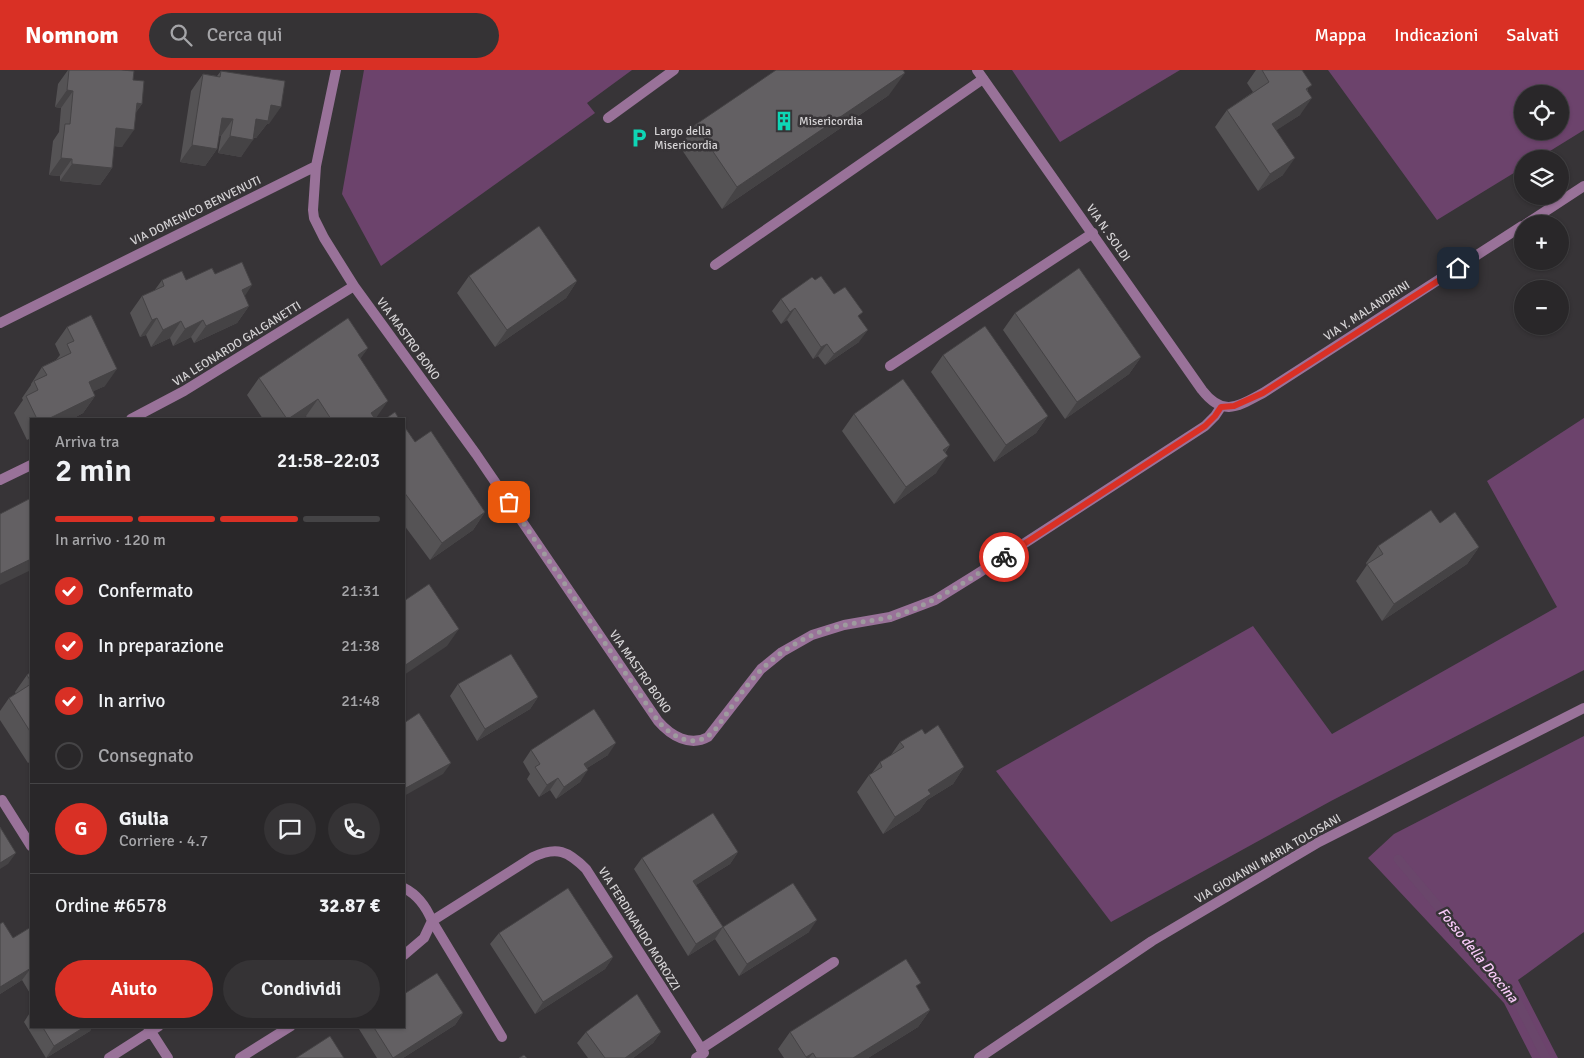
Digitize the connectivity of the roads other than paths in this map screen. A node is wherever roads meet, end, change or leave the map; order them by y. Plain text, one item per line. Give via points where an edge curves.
1 (336, 70) edge
2 (674, 70) edge
3 (977, 70) edge
4 (983, 79) junction
5 (608, 118) dead end
6 (316, 166) junction
7 (1584, 186) edge
8 (1539, 215) edge
9 (1514, 231) edge
10 (1093, 233) junction
11 (715, 265) dead end
12 (354, 286) junction
13 (0, 323) edge
14 (890, 366) dead end
15 (1221, 407) junction
16 (133, 418) edge
17 (30, 465) edge
18 (0, 480) edge
19 (1584, 708) edge
20 (2, 800) dead end
21 (30, 844) edge
22 (405, 889) edge
23 (432, 921) junction
24 (405, 954) edge
25 (834, 962) dead end
26 (152, 1028) edge
27 (287, 1028) edge
28 (502, 1037) dead end
29 (700, 1053) edge
30 (109, 1058) edge
31 (168, 1058) edge
32 (240, 1058) edge
33 (979, 1058) edge

1 - 6 street
2 - 5 street
3 - 4 street, VIA N. SOLDI
4 - 10 street, VIA N. SOLDI
4 - 11 street
6 - 12 street, VIA MASTRO BONO via 314,218
6 - 13 street, VIA DOMENICO BENVENUTI
7 - 8 street, VIA Y. MALANDRINI
9 - 15 street, VIA Y. MALANDRINI via 1263,393 1234,406
10 - 14 street
10 - 15 street, VIA N. SOLDI via 1202,390
12 - 15 street, VIA MASTRO BONO via 476,454 658,721 671,734 687,740 708,737 761,669 797,642 844,625 890,617 935,600 1205,426
12 - 16 street, VIA LEONARDO GALGANETTI via 184,391
17 - 18 street
19 - 33 street, VIA GIOVANNI MARIA TOLOSANI via 1319,842 1152,942
20 - 21 street
22 - 23 street via 420,899
23 - 24 street via 424,938
23 - 28 street
23 - 29 street, VIA FERDINANDO MOROZZI via 533,857 549,851 566,852 586,869
25 - 29 street
26 - 30 street
26 - 31 street
27 - 32 street

